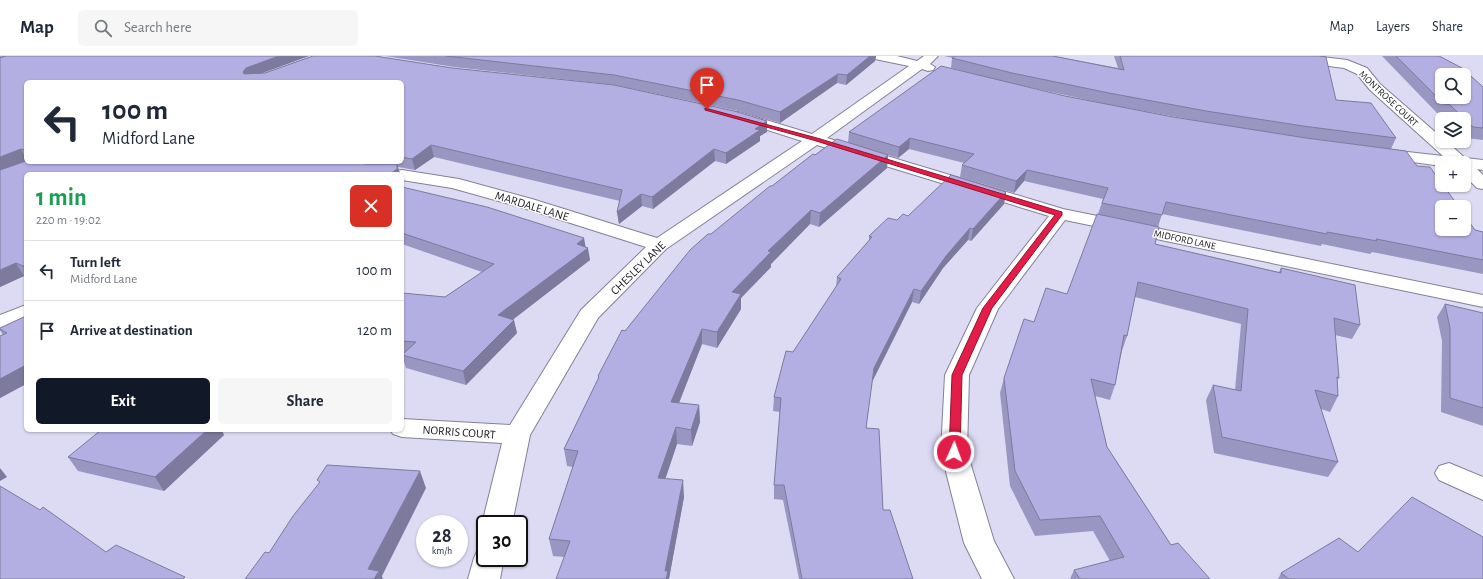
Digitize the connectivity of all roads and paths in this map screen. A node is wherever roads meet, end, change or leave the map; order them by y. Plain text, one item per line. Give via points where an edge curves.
1 (880, 56) edge
2 (1282, 56) edge
3 (925, 60) edge
4 (941, 70) edge
5 (723, 113) edge
6 (815, 139) junction
7 (1365, 152) edge
8 (1452, 156) edge
9 (1435, 160) edge
10 (1471, 164) edge
11 (1483, 165) edge
12 (1471, 173) edge
13 (404, 176) edge
14 (1483, 184) edge
15 (1060, 214) junction
16 (659, 245) junction
17 (1483, 300) edge
18 (24, 313) edge
19 (0, 323) edge
20 (404, 428) edge
21 (517, 435) junction
22 (1449, 473) dead end
23 (1483, 489) edge
24 (499, 515) edge
25 (487, 567) edge
26 (484, 579) edge
27 (998, 579) edge

1 - 3 street
2 - 8 street, MONTROSE COURT via 1347,64 1362,71 1375,86
3 - 4 street
3 - 6 street, CHESLEY LANE
5 - 6 street, MIDFORD LANE
6 - 15 street, MIDFORD LANE
6 - 16 street, CHESLEY LANE
7 - 9 street
10 - 11 street
12 - 14 street
13 - 16 street, MARDALE LANE via 460,185
15 - 17 street, MIDFORD LANE
15 - 27 street via 988,308 957,375 954,452 980,543
16 - 21 street, CHESLEY LANE via 590,315
18 - 19 street
20 - 21 street, NORRIS COURT
21 - 24 street, CHESLEY LANE
22 - 23 street
25 - 26 street

